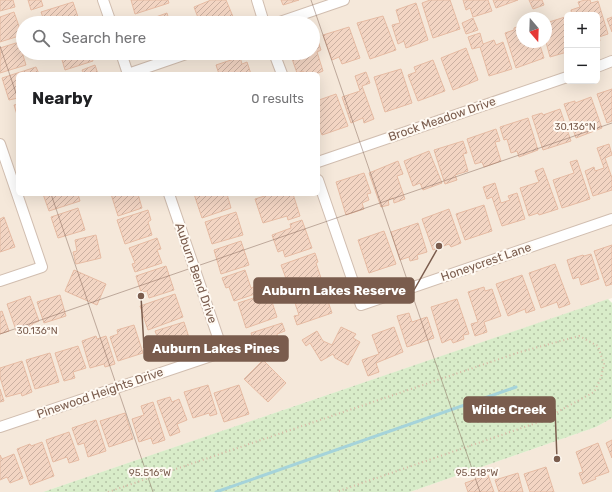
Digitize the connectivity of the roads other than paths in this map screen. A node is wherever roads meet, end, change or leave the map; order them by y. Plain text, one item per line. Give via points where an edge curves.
1 (103, 0) edge
2 (257, 0) edge
3 (344, 0) edge
4 (108, 16) edge
5 (262, 16) edge
6 (297, 16) edge
7 (123, 60) edge
8 (169, 60) edge
9 (277, 60) edge
10 (612, 61) edge
11 (600, 66) edge
12 (127, 72) edge
13 (134, 72) edge
14 (281, 72) edge
15 (564, 78) edge
16 (0, 144) edge
17 (320, 161) edge
18 (320, 186) edge
19 (16, 190) edge
20 (18, 196) edge
21 (170, 196) edge
22 (612, 219) edge
23 (0, 281) edge
24 (223, 352) joint
25 (0, 428) edge

1 - 4 street
2 - 5 street
3 - 6 street
7 - 12 street
8 - 13 street
9 - 14 street
10 - 11 street
15 - 17 street, Brock Meadow Drive
16 - 19 street
18 - 22 street, Honeycrest Lane via 361,305
20 - 23 street via 42,266
21 - 24 street, Auburn Bend Drive
24 - 25 street, Pinewood Heights Drive

